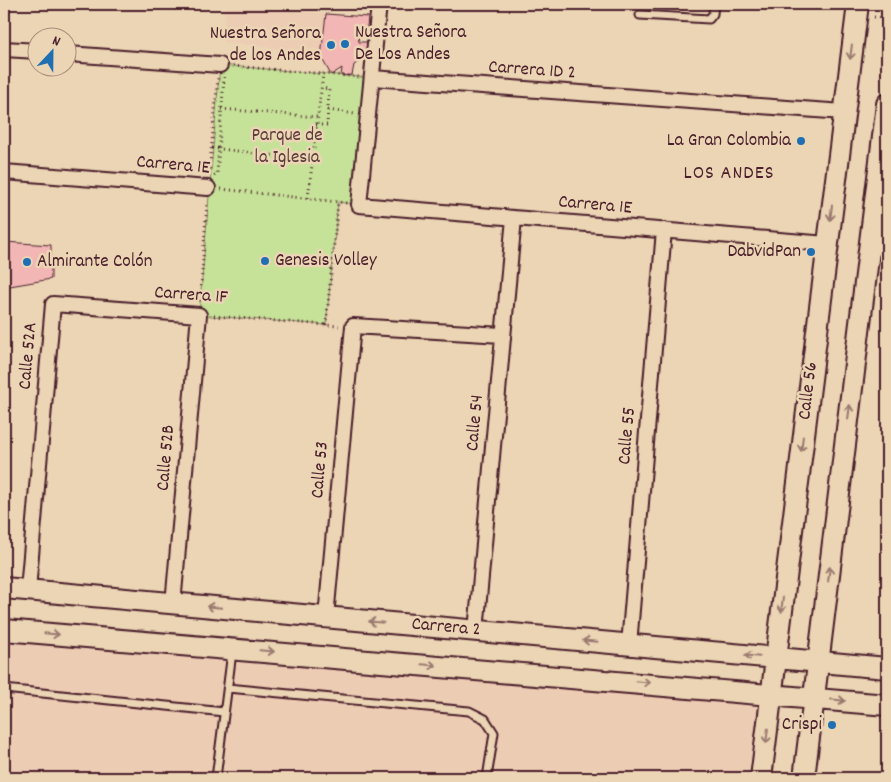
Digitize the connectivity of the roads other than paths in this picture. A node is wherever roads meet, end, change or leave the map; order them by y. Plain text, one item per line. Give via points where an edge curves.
1 (379, 4) edge
2 (714, 4) edge
3 (858, 4) edge
4 (640, 15) dead end
5 (4, 49) edge
6 (28, 50) edge
7 (78, 55) edge
8 (222, 69) road end
9 (372, 78) junction
10 (844, 112) junction
11 (887, 112) edge
12 (4, 172) edge
13 (209, 183) road end
14 (514, 218) junction
15 (664, 230) junction
16 (828, 244) junction
17 (878, 248) edge
18 (53, 304) joint
19 (199, 315) joint
20 (502, 335) junction
21 (4, 588) edge
22 (28, 590) junction
23 (173, 604) junction
24 (326, 618) junction
25 (4, 630) edge
26 (476, 631) junction
27 (630, 645) junction
28 (232, 648) junction
29 (776, 658) junction
30 (818, 662) junction
31 (887, 668) edge
32 (4, 688) edge
33 (228, 688) junction
34 (772, 694) junction
35 (814, 698) junction
36 (887, 705) edge
37 (224, 712) junction
38 (216, 778) edge
39 (488, 778) edge
40 (761, 778) edge
41 (804, 778) edge

1 - 9 street
2 - 4 lane via 709,19
3 -> 10 street, Calle 56
5 - 6 street
7 - 8 street
9 - 10 street, Carrera 1D 2
9 - 14 street, Carrera 1E via 359,205
10 -> 16 street, Calle 56
11 - 17 street
12 - 13 street, Carrera 1E
14 - 15 street, Carrera 1E
14 - 20 street, Calle 54
15 - 16 street, Carrera 1E
15 - 27 street, Calle 55
16 -> 29 street, Calle 56
30 -> 17 street
18 - 19 street, Carrera 1F
18 - 22 street, Calle 52A
19 - 23 street, Calle 52B
20 - 24 street, Calle 53 via 352,326
20 - 26 street, Calle 54
21 - 22 street, Carrera 2
22 - 23 street, Carrera 2
24 -> 23 street, Carrera 2
26 -> 24 street, Carrera 2
25 -> 28 street, Carrera 2
27 -> 26 street, Carrera 2
29 -> 27 street, Carrera 2
28 - 33 lane
28 -> 34 street, Carrera 2
29 - 30 street, Carrera 2
29 - 34 street, Calle 56
30 - 31 street, Carrera 2
30 - 35 street
32 - 37 lane
33 - 37 lane
33 - 39 lane via 469,711 485,719 494,733
34 - 35 street, Carrera 2
34 -> 40 street, Calle 56
35 -> 36 street, Carrera 2
35 - 41 street
37 - 38 lane

